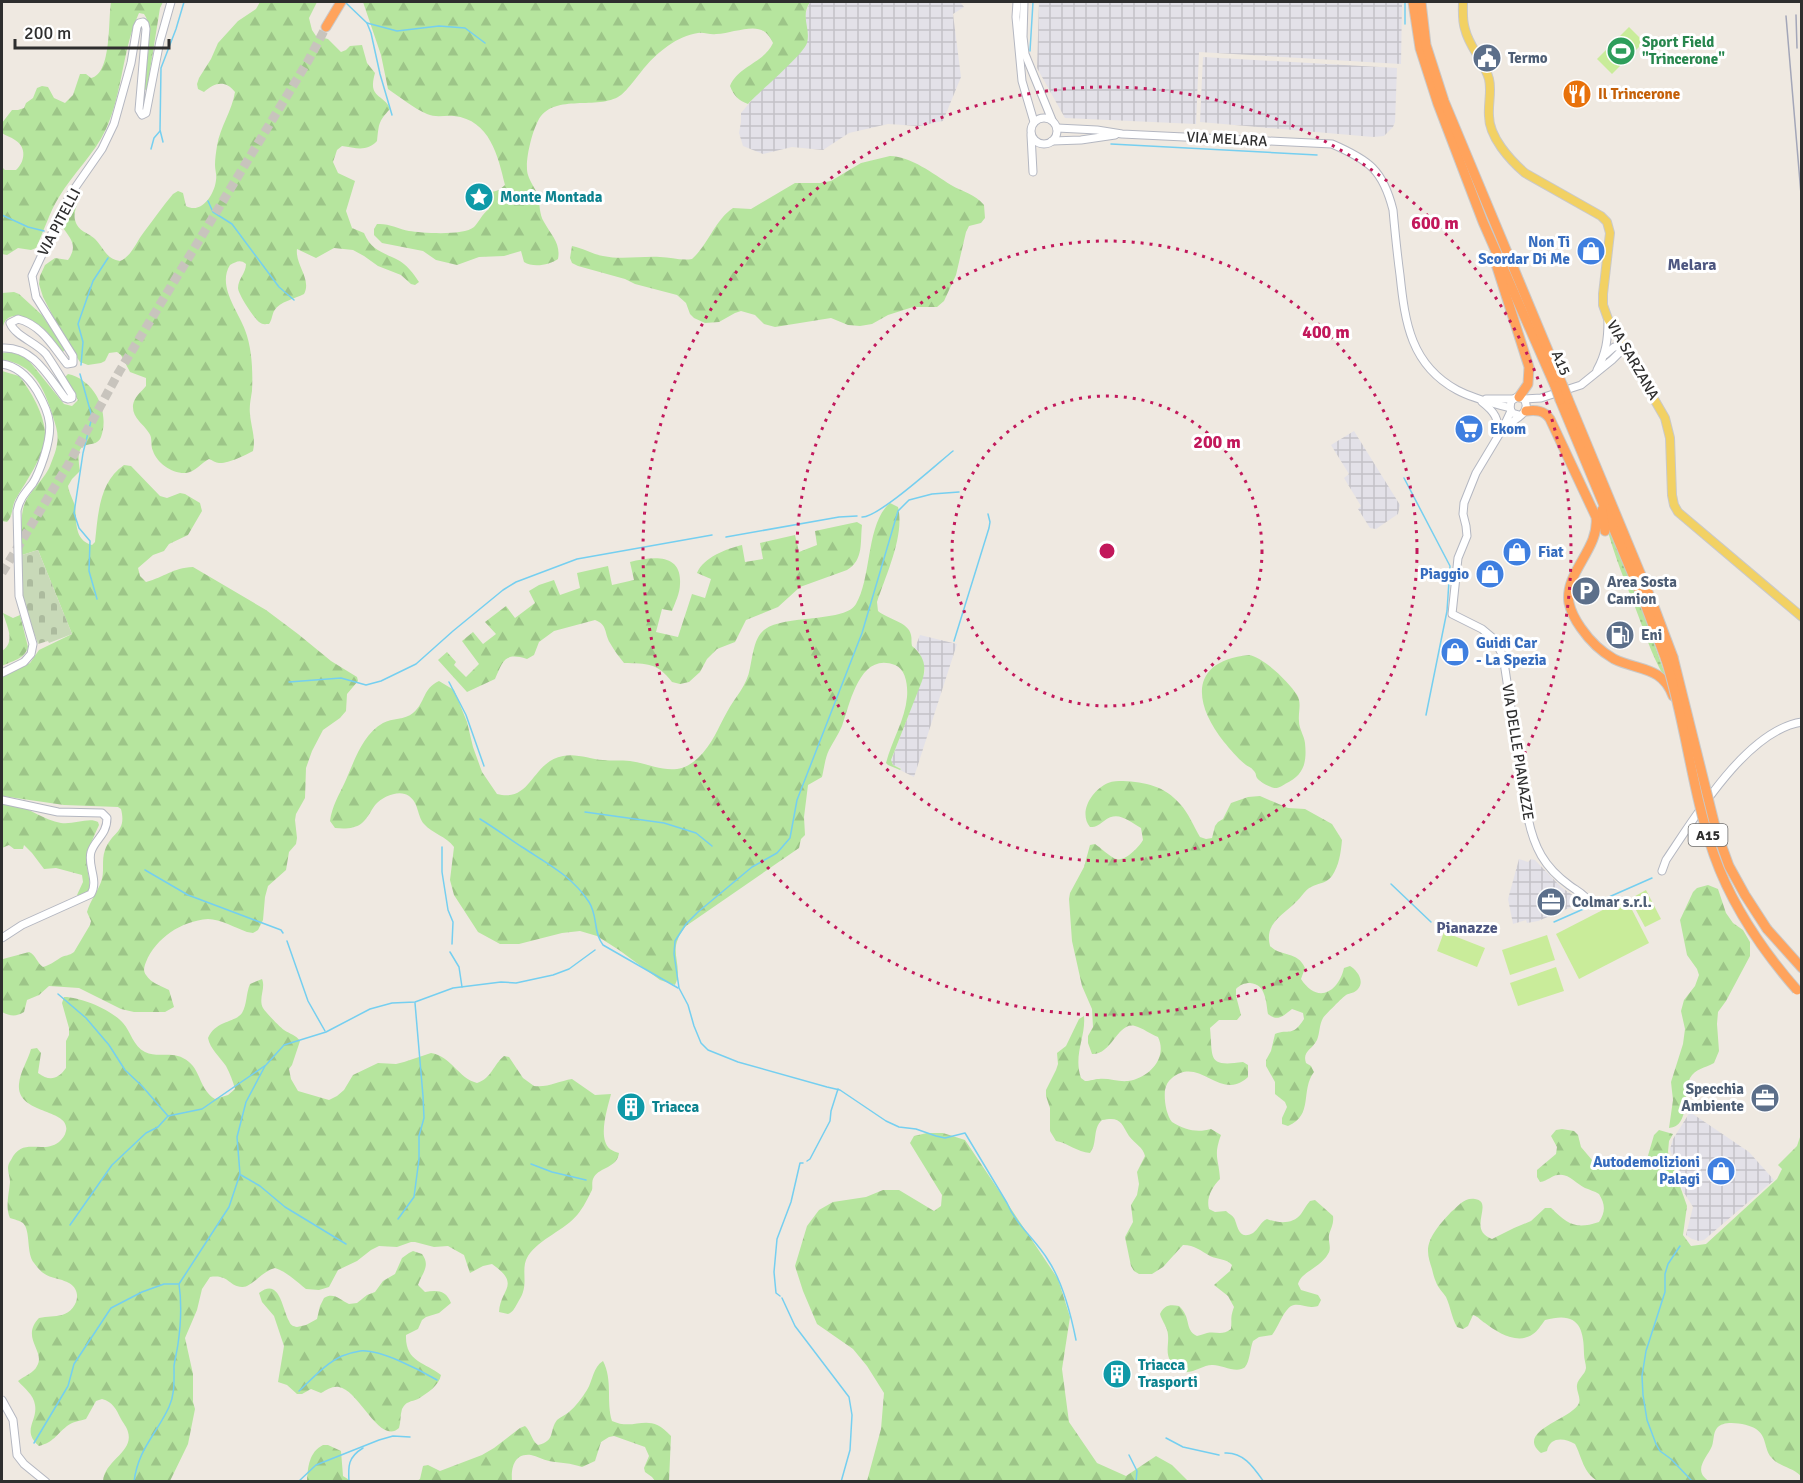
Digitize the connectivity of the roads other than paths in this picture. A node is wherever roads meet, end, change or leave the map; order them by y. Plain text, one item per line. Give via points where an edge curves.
1 (171, 2) edge
2 (341, 2) edge
3 (1017, 2) edge
4 (1024, 2) edge
5 (1413, 2) edge
6 (1421, 2) edge
7 (1463, 2) edge
8 (326, 27) tunnel mouth
9 (1431, 74) junction
10 (1441, 103) junction
11 (1052, 120) junction
12 (1034, 122) junction
13 (1057, 128) junction
14 (1122, 134) junction
15 (1031, 135) junction
16 (1052, 141) junction
17 (1033, 172) dead end
18 (1483, 222) junction
19 (1608, 319) junction
20 (1625, 347) junction
21 (2, 348) edge
22 (1605, 355) junction
23 (1612, 360) junction
24 (2, 364) edge
25 (1635, 364) junction
26 (1594, 375) junction
27 (1558, 385) junction
28 (1477, 399) junction
29 (1564, 400) junction
30 (1522, 405) junction
31 (1510, 409) junction
32 (1503, 428) junction
33 (1498, 435) junction
34 (1583, 454) junction
35 (1605, 531) dead end
36 (1802, 617) edge
37 (1670, 658) junction
38 (2, 673) edge
39 (1802, 722) edge
40 (1685, 736) junction
41 (2, 800) edge
42 (1662, 871) dead end
43 (1590, 903) dead end
44 (2, 938) edge
45 (1802, 968) edge
46 (1799, 992) edge
47 (2, 1400) edge
48 (46, 1482) edge

1 - 21 street, VIA PITELLI via 146,113 142,115 139,110 146,28 143,22 136,27 131,63 114,124 70,195 32,276 36,297 73,356 73,363 68,364 48,338 26,321 10,323 13,330 45,354 72,398 65,398 33,357
2 - 8 highway
3 - 12 street via 1022,81
4 - 11 street via 1025,54
5 - 9 highway, A15 via 1420,48
6 - 9 highway, A15
7 - 19 main road, VIA SARZANA via 1465,29 1490,81 1490,126 1499,141 1525,173 1607,222 1610,233 1603,305
9 - 10 highway, A15
10 - 18 highway, A15
10 - 27 highway, A15
11 - 12 street via 1042,117
11 - 13 street
12 - 15 street
13 - 14 street
13 - 16 street
14 - 16 street
14 - 28 street, VIA MELARA via 1332,144 1372,166 1384,183 1393,210 1403,306 1414,345 1442,379
15 - 16 street via 1038,143
15 - 17 street
18 - 27 highway, A15
18 - 30 highway via 1529,367
19 - 20 main road, VIA SARZANA
19 - 22 street
20 - 22 street via 1614,347
20 - 23 street, VIA DELLE PIANAZZE
20 - 25 main road, VIA SARZANA
22 - 26 street
23 - 25 street
23 - 26 street, VIA DELLE PIANAZZE
24 - 38 street via 24,375 34,387 51,429 41,467 17,511 19,596 32,650 24,662
25 - 36 main road, VIA SARZANA via 1668,428 1672,495 1678,512
26 - 30 street, VIA DELLE PIANAZZE via 1581,385 1541,398 1535,404
27 - 29 highway, A15, bridge
28 - 30 street
28 - 31 street
28 - 33 street via 1497,417
29 - 34 highway, A15
29 - 37 highway, A15 via 1653,604
30 - 31 street, VIA DELLE PIANAZZE via 1510,403
30 - 31 street via 1514,414
30 - 32 street, VIA DELLE PIANAZZE
30 - 40 highway via 1546,414 1596,517 1594,538 1569,595 1571,611 1596,647 1615,659 1661,676 1670,688
31 - 32 street, VIA DELLE PIANAZZE
32 - 33 street, VIA DELLE PIANAZZE
33 - 43 street, VIA DELLE PIANAZZE via 1464,503 1467,536 1458,558 1452,614 1482,629 1494,639 1503,656 1533,841 1550,868
34 - 35 highway via 1604,516
34 - 37 highway, A15
37 - 40 highway, A15 / A15, bridge
37 - 45 highway, A15 / A15, bridge via 1729,866 1767,929
39 - 42 street via 1769,735 1719,783
40 - 46 highway, A15 / A15, bridge via 1705,824 1723,878 1756,938
41 - 44 street via 58,812 102,813 107,818 107,825 91,851 91,894
47 - 48 street via 13,1420 17,1455

